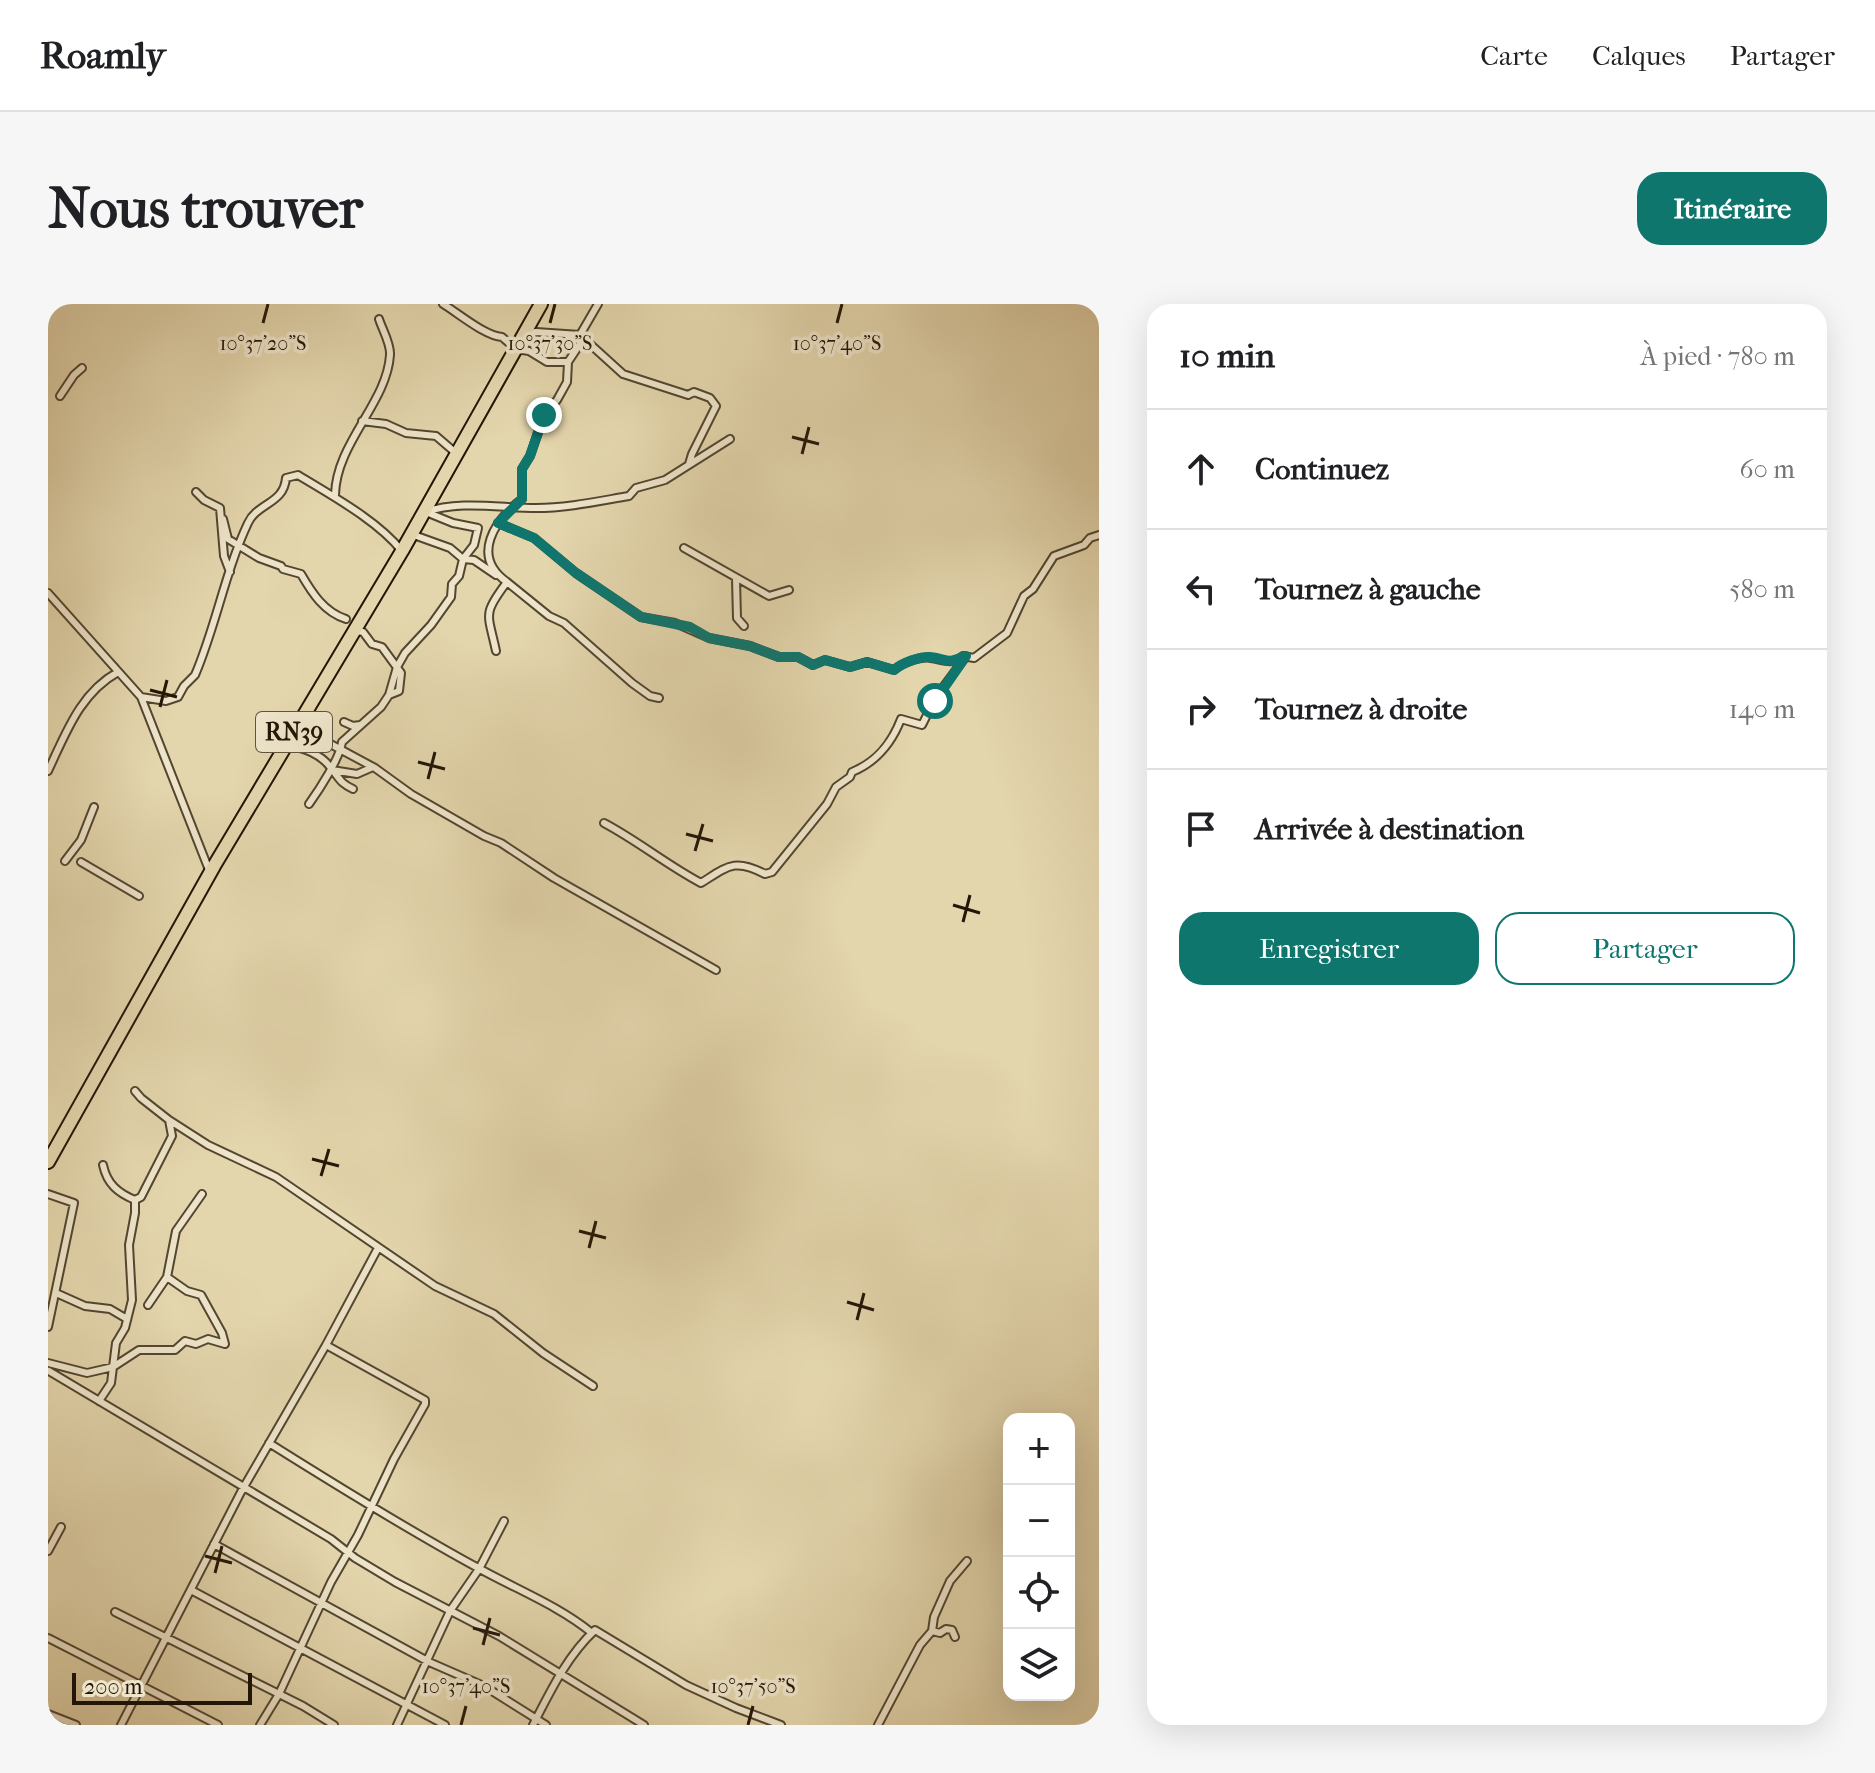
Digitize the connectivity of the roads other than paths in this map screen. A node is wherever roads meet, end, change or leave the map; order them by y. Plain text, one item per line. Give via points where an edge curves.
1 (443, 304) edge
2 (541, 304) edge
3 (598, 304) edge
4 (379, 319) dead end
5 (525, 334) junction
6 (580, 335) junction
7 (516, 349) junction
8 (568, 362) junction
9 (82, 368) dead end
10 (60, 396) dead end
11 (362, 421) junction
12 (730, 439) dead end
13 (457, 454) junction
14 (689, 464) junction
15 (196, 492) dead end
16 (335, 495) junction
17 (513, 506) junction
18 (424, 515) junction
19 (223, 519) junction
20 (498, 523) junction
21 (411, 534) junction
22 (1099, 535) edge
23 (239, 547) junction
24 (684, 548) dead end
25 (402, 551) junction
26 (463, 559) junction
27 (230, 572) junction
28 (496, 575) junction
29 (736, 579) junction
30 (507, 582) junction
31 (789, 590) dead end
32 (48, 593) edge
33 (346, 619) dead end
34 (744, 626) dead end
35 (354, 631) junction
36 (496, 651) dead end
37 (966, 656) junction
38 (397, 667) junction
39 (118, 672) junction
40 (141, 697) junction
41 (659, 698) dead end
42 (344, 722) dead end
43 (360, 725) junction
44 (298, 726) junction
45 (286, 746) junction
46 (342, 749) junction
47 (373, 767) junction
48 (333, 770) junction
49 (48, 771) edge
50 (353, 789) dead end
51 (309, 804) dead end
52 (94, 807) dead end
53 (604, 823) dead end
54 (65, 861) dead end
55 (81, 862) dead end
56 (211, 874) junction
57 (139, 896) dead end
58 (716, 970) dead end
59 (135, 1091) dead end
60 (169, 1120) junction
61 (48, 1162) edge
62 (103, 1165) dead end
63 (48, 1194) edge
64 (202, 1194) dead end
65 (135, 1200) junction
66 (378, 1248) junction
67 (167, 1277) junction
68 (56, 1293) junction
69 (148, 1305) dead end
70 (127, 1319) junction
71 (48, 1327) edge
72 (326, 1345) junction
73 (113, 1367) junction
74 (49, 1368) edge
75 (593, 1386) dead end
76 (99, 1401) junction
77 (269, 1443) junction
78 (244, 1487) junction
79 (371, 1506) junction
80 (504, 1521) dead end
81 (61, 1527) dead end
82 (214, 1544) junction
83 (48, 1551) edge
84 (348, 1552) junction
85 (967, 1561) dead end
86 (479, 1569) junction
87 (191, 1590) junction
88 (323, 1602) junction
89 (450, 1611) junction
90 (115, 1612) dead end
91 (932, 1631) junction
92 (592, 1633) junction
93 (168, 1637) junction
94 (955, 1637) dead end
95 (48, 1638) edge
96 (299, 1648) junction
97 (427, 1661) junction
98 (561, 1674) junction
99 (142, 1685) junction
100 (279, 1694) junction
101 (409, 1704) junction
102 (48, 1714) edge
103 (534, 1722) edge
104 (76, 1725) edge
105 (121, 1725) edge
106 (218, 1725) edge
107 (260, 1725) edge
108 (334, 1725) edge
109 (397, 1725) edge
110 (445, 1725) edge
111 (546, 1725) edge
112 (644, 1725) edge
113 (781, 1725) edge
114 (878, 1725) edge

1 - 7 street
2 - 5 highway, RN39
3 - 6 street
4 - 11 street via 391,353 383,382
5 - 6 street
5 - 7 highway, RN39
6 - 8 street
6 - 14 street via 623,374 710,398 716,406
7 - 8 street via 547,362
7 - 13 highway, RN39
8 - 17 street via 567,382 544,415 522,469 522,499
9 - 10 street
11 - 13 street via 436,436
11 - 16 street via 339,469
12 - 14 street
13 - 18 highway, RN39
14 - 17 street via 629,496 538,508
15 - 19 street via 220,508
16 - 23 street via 298,475 286,478 274,502 249,519
16 - 25 street
17 - 18 street via 445,506
17 - 20 street
18 - 21 highway, RN39
18 - 26 street via 478,528
19 - 23 street via 225,534
19 - 27 street via 221,535
20 - 28 street via 488,550
20 - 37 street via 534,538 641,617 690,627 709,638 813,665 825,660 850,667 867,662 894,670 927,656 944,662
21 - 25 highway, RN39
21 - 26 street via 450,548
22 - 37 street via 1054,556 1020,603 1007,633 974,658
23 - 27 street
23 - 33 street via 301,574 313,595
24 - 29 street
25 - 35 highway, RN39
26 - 28 street
26 - 38 street via 451,597
27 - 40 street via 195,675 178,697
28 - 30 street
29 - 31 street via 769,596
29 - 34 street via 737,618
30 - 36 street via 487,617
30 - 41 street
32 - 39 street
35 - 38 street via 382,647
35 - 44 highway, RN39
37 - 53 street via 922,725 901,719 888,747 836,787 772,872 737,864 701,883
38 - 43 street via 389,695
39 - 40 street
39 - 49 street via 101,681 79,708
40 - 56 street
42 - 43 street
43 - 46 street via 342,742
44 - 45 highway, RN39
44 - 46 street
45 - 48 street via 304,748
45 - 56 highway, RN39
46 - 47 street
46 - 48 street
47 - 48 street via 357,774
47 - 58 street
48 - 50 street via 339,783
48 - 51 street
52 - 54 street via 81,840
55 - 57 street
56 - 61 highway, RN39
59 - 60 street
60 - 65 street via 172,1136
60 - 66 street via 276,1177
62 - 65 street via 109,1182
63 - 68 street via 74,1203
64 - 67 street via 176,1231
65 - 70 street
66 - 72 street
66 - 75 street via 435,1286 494,1314
67 - 69 street
67 - 73 street via 201,1295 225,1344 208,1339 185,1341 175,1350 139,1350
68 - 70 street
68 - 71 street
70 - 73 street
72 - 77 street
72 - 79 street via 425,1400
73 - 74 street via 87,1373
73 - 76 street via 111,1383
74 - 76 street
76 - 78 street
77 - 78 street
77 - 79 street
78 - 82 street
78 - 84 street
79 - 84 street
79 - 86 street
80 - 86 street
81 - 83 street
82 - 87 street
82 - 88 street
84 - 88 street
84 - 89 street
85 - 91 street via 950,1581
86 - 89 street
86 - 92 street
87 - 93 street
87 - 96 street
88 - 96 street
88 - 97 street
89 - 97 street
89 - 98 street
90 - 93 street
91 - 94 street via 952,1630
91 - 114 street
92 - 98 street
92 - 113 street via 595,1630 686,1685
93 - 99 street
93 - 100 street
95 - 99 street
96 - 100 street
96 - 101 street
97 - 101 street
97 - 103 street via 484,1686
98 - 103 street
98 - 112 street
99 - 105 street
99 - 106 street
100 - 107 street
100 - 108 street
101 - 109 street
101 - 110 street
102 - 104 street
103 - 111 street

